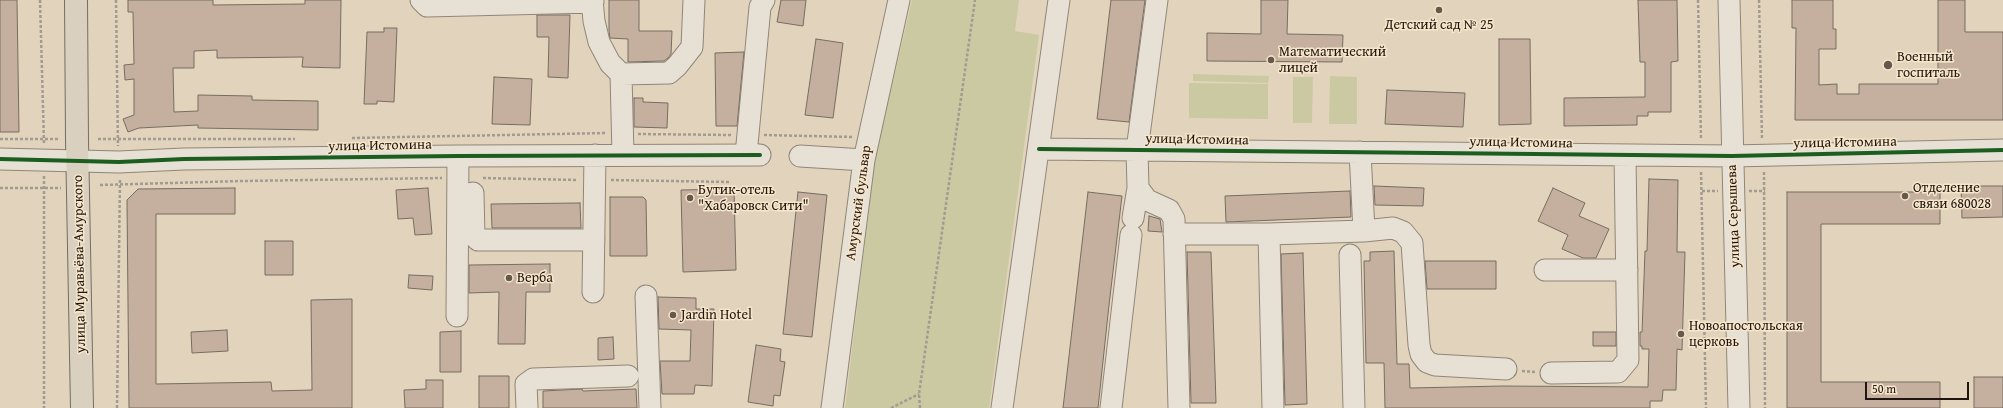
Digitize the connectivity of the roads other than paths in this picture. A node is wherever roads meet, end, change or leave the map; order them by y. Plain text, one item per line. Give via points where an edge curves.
1 (76, 0) edge
2 (421, 0) edge
3 (694, 0) edge
4 (764, 0) edge
5 (899, 0) edge
6 (1059, 0) edge
7 (1157, 0) edge
8 (1729, 0) edge
9 (592, 1) edge
10 (621, 74) junction
11 (1039, 149) junction
12 (1137, 150) junction
13 (2003, 150) edge
14 (1360, 152) junction
15 (623, 155) junction
16 (1625, 155) junction
17 (458, 156) junction
18 (595, 156) junction
19 (800, 156) dead end
20 (1732, 156) junction
21 (0, 159) edge
22 (864, 160) junction
23 (78, 161) junction
24 (1138, 188) junction
25 (473, 193) dead end
26 (1364, 231) junction
27 (1174, 234) junction
28 (1269, 234) junction
29 (594, 240) junction
30 (1350, 255) dead end
31 (1545, 270) dead end
32 (1627, 270) junction
33 (593, 292) dead end
34 (646, 296) dead end
35 (457, 316) dead end
36 (1506, 369) road end
37 (1551, 373) road end
38 (628, 376) dead end
39 (82, 408) edge
40 (527, 408) edge
41 (650, 408) edge
42 (832, 408) edge
43 (1002, 408) edge
44 (1111, 408) edge
45 (1179, 408) edge
46 (1273, 408) edge
47 (1354, 408) edge
48 (1739, 408) edge

1 - 23 main road, улица Муравьёва-Амурского
2 - 9 street via 427,6
3 - 10 street via 692,47 677,66 669,73
4 - 15 street, улица Истомина via 760,7 751,148
5 - 22 street, Амурский бульвар
6 - 11 street
7 - 12 street
8 - 20 street, улица Серышева
9 - 10 street via 599,42 610,63
10 - 15 street
11 - 12 street, улица Истомина
11 - 43 street
12 - 14 street, улица Истомина
12 - 24 street
13 - 20 street, улица Истомина
14 - 16 street, улица Истомина
14 - 26 street
15 - 18 street, улица Истомина
16 - 20 street, улица Истомина
16 - 32 street
17 - 18 street, улица Истомина
17 - 23 street, улица Истомина
17 - 35 street
18 - 29 street
19 - 22 street
20 - 48 street, улица Серышева
21 - 23 street, улица Истомина
22 - 42 street, Амурский бульвар
23 - 39 main road, улица Муравьёва-Амурского
24 - 27 street via 1147,200 1169,210 1174,219
24 - 44 street
25 - 29 street via 474,236 478,240
26 - 28 street
26 - 36 street via 1393,228 1408,236 1412,243 1419,345 1421,354 1427,362 1434,365
27 - 28 street
27 - 45 street
28 - 46 street
29 - 33 street
30 - 47 street
31 - 32 street
32 - 37 street via 1628,360 1618,372
34 - 41 street
38 - 40 street via 532,379 526,384

